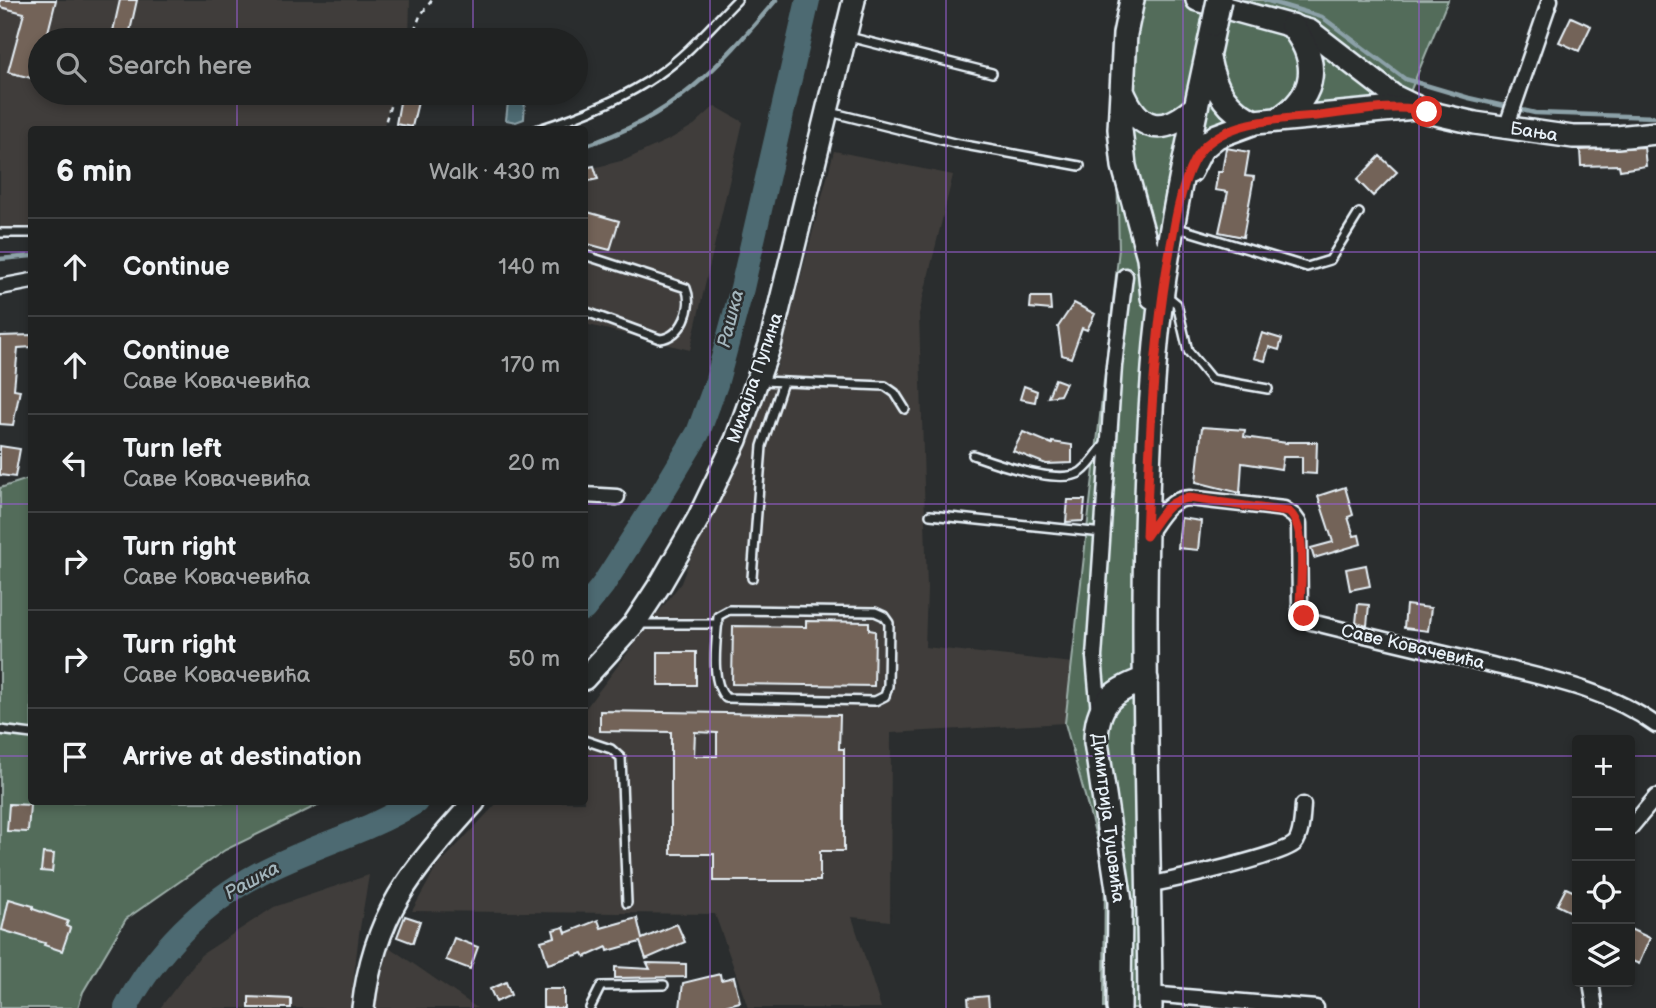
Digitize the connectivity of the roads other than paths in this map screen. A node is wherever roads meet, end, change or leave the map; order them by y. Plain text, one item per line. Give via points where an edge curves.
1 (737, 0) edge
2 (854, 0) edge
3 (1132, 0) edge
4 (1197, 0) edge
5 (1219, 0) edge
6 (1550, 0) edge
7 (1292, 26) junction
8 (845, 36) junction
9 (1208, 55) junction
10 (992, 73) dead end
11 (1121, 88) junction
12 (1196, 107) junction
13 (1415, 107) junction
14 (826, 111) junction
15 (1279, 119) junction
16 (1509, 121) junction
17 (1255, 122) junction
18 (549, 126) edge
19 (1656, 133) edge
20 (1080, 166) dead end
21 (1179, 200) junction
22 (1359, 213) dead end
23 (1174, 226) junction
24 (0, 233) edge
25 (28, 233) edge
26 (588, 256) edge
27 (1125, 276) dead end
28 (28, 282) edge
29 (0, 287) edge
30 (1163, 293) junction
31 (588, 313) edge
32 (1156, 346) junction
33 (757, 381) junction
34 (783, 382) junction
35 (1268, 389) dead end
36 (905, 409) dead end
37 (1109, 439) junction
38 (973, 456) dead end
39 (588, 495) edge
40 (617, 497) dead end
41 (930, 515) dead end
42 (1103, 533) junction
43 (1146, 536) junction
44 (752, 578) dead end
45 (634, 624) junction
46 (718, 624) junction
47 (588, 675) edge
48 (1146, 679) junction
49 (1099, 713) junction
50 (1656, 725) edge
51 (0, 730) edge
52 (28, 734) edge
53 (588, 741) edge
54 (1656, 797) edge
55 (471, 805) edge
56 (1303, 805) dead end
57 (1635, 822) edge
58 (1148, 886) junction
59 (626, 903) dead end
60 (664, 985) dead end
61 (1592, 987) edge
62 (1150, 1001) edge
63 (363, 1008) edge
64 (590, 1008) edge
65 (1119, 1008) edge
66 (1316, 1008) edge
67 (1595, 1008) edge

1 - 18 lane via 659,74 621,97
2 - 8 street, Михајла Пупина
3 - 11 main road
4 - 7 street, Бања
5 - 9 main road, bridge
6 - 16 street, Бања
7 - 13 street, Бања via 1317,36
7 - 15 main road via 1307,48 1310,79 1297,105
8 - 10 lane
8 - 14 street, Михајла Пупина
9 - 12 main road
9 - 17 main road via 1222,97
11 - 12 main road via 1131,111 1147,124 1175,123
11 - 32 main road via 1122,152 1149,257
12 - 21 main road
13 - 15 main road
13 - 16 street, Бања via 1452,118
14 - 20 lane via 954,144
14 - 33 street, Михајла Пупина via 770,345
15 - 17 main road
16 - 19 street, Бања via 1573,138
17 - 21 main road via 1227,132 1201,149
21 - 23 main road
22 - 23 lane via 1330,260 1307,267
23 - 30 main road
24 - 25 lane
26 - 31 lane via 686,288 690,297 682,325 669,338 660,339
27 - 37 street, Димитрија Туцовића
28 - 29 street
30 - 32 main road
30 - 35 lane via 1177,304 1188,351 1211,379
32 - 43 main road
33 - 34 lane
33 - 45 street, Михајла Пупина via 736,440 698,519
34 - 36 lane via 885,386
34 - 44 lane via 762,446
37 - 38 lane via 1080,472 1060,477
37 - 42 street, Димитрија Туцовића
39 - 40 street
41 - 42 lane
42 - 49 street, Димитрија Туцовића via 1094,657
43 - 48 main road
43 - 50 street, Саве Ковачевића via 1180,499 1284,509 1298,523 1300,608 1311,622 1563,682 1611,698
45 - 46 lane
45 - 47 street, Михајла Пупина
46 - 46 lane via 716,677 726,698 875,701 885,696 889,623 876,612 729,610 718,616
48 - 49 main road, Димитрија Туцовића via 1118,691
48 - 58 main road
49 - 65 main road, Димитрија Туцовића via 1096,742 1120,902
51 - 52 lane
53 - 59 lane via 611,749 621,758
54 - 57 street
55 - 63 street via 425,856 394,900 372,958
56 - 58 street via 1298,838 1291,846
58 - 62 main road
60 - 64 lane via 601,986
61 - 67 street
62 - 66 street

